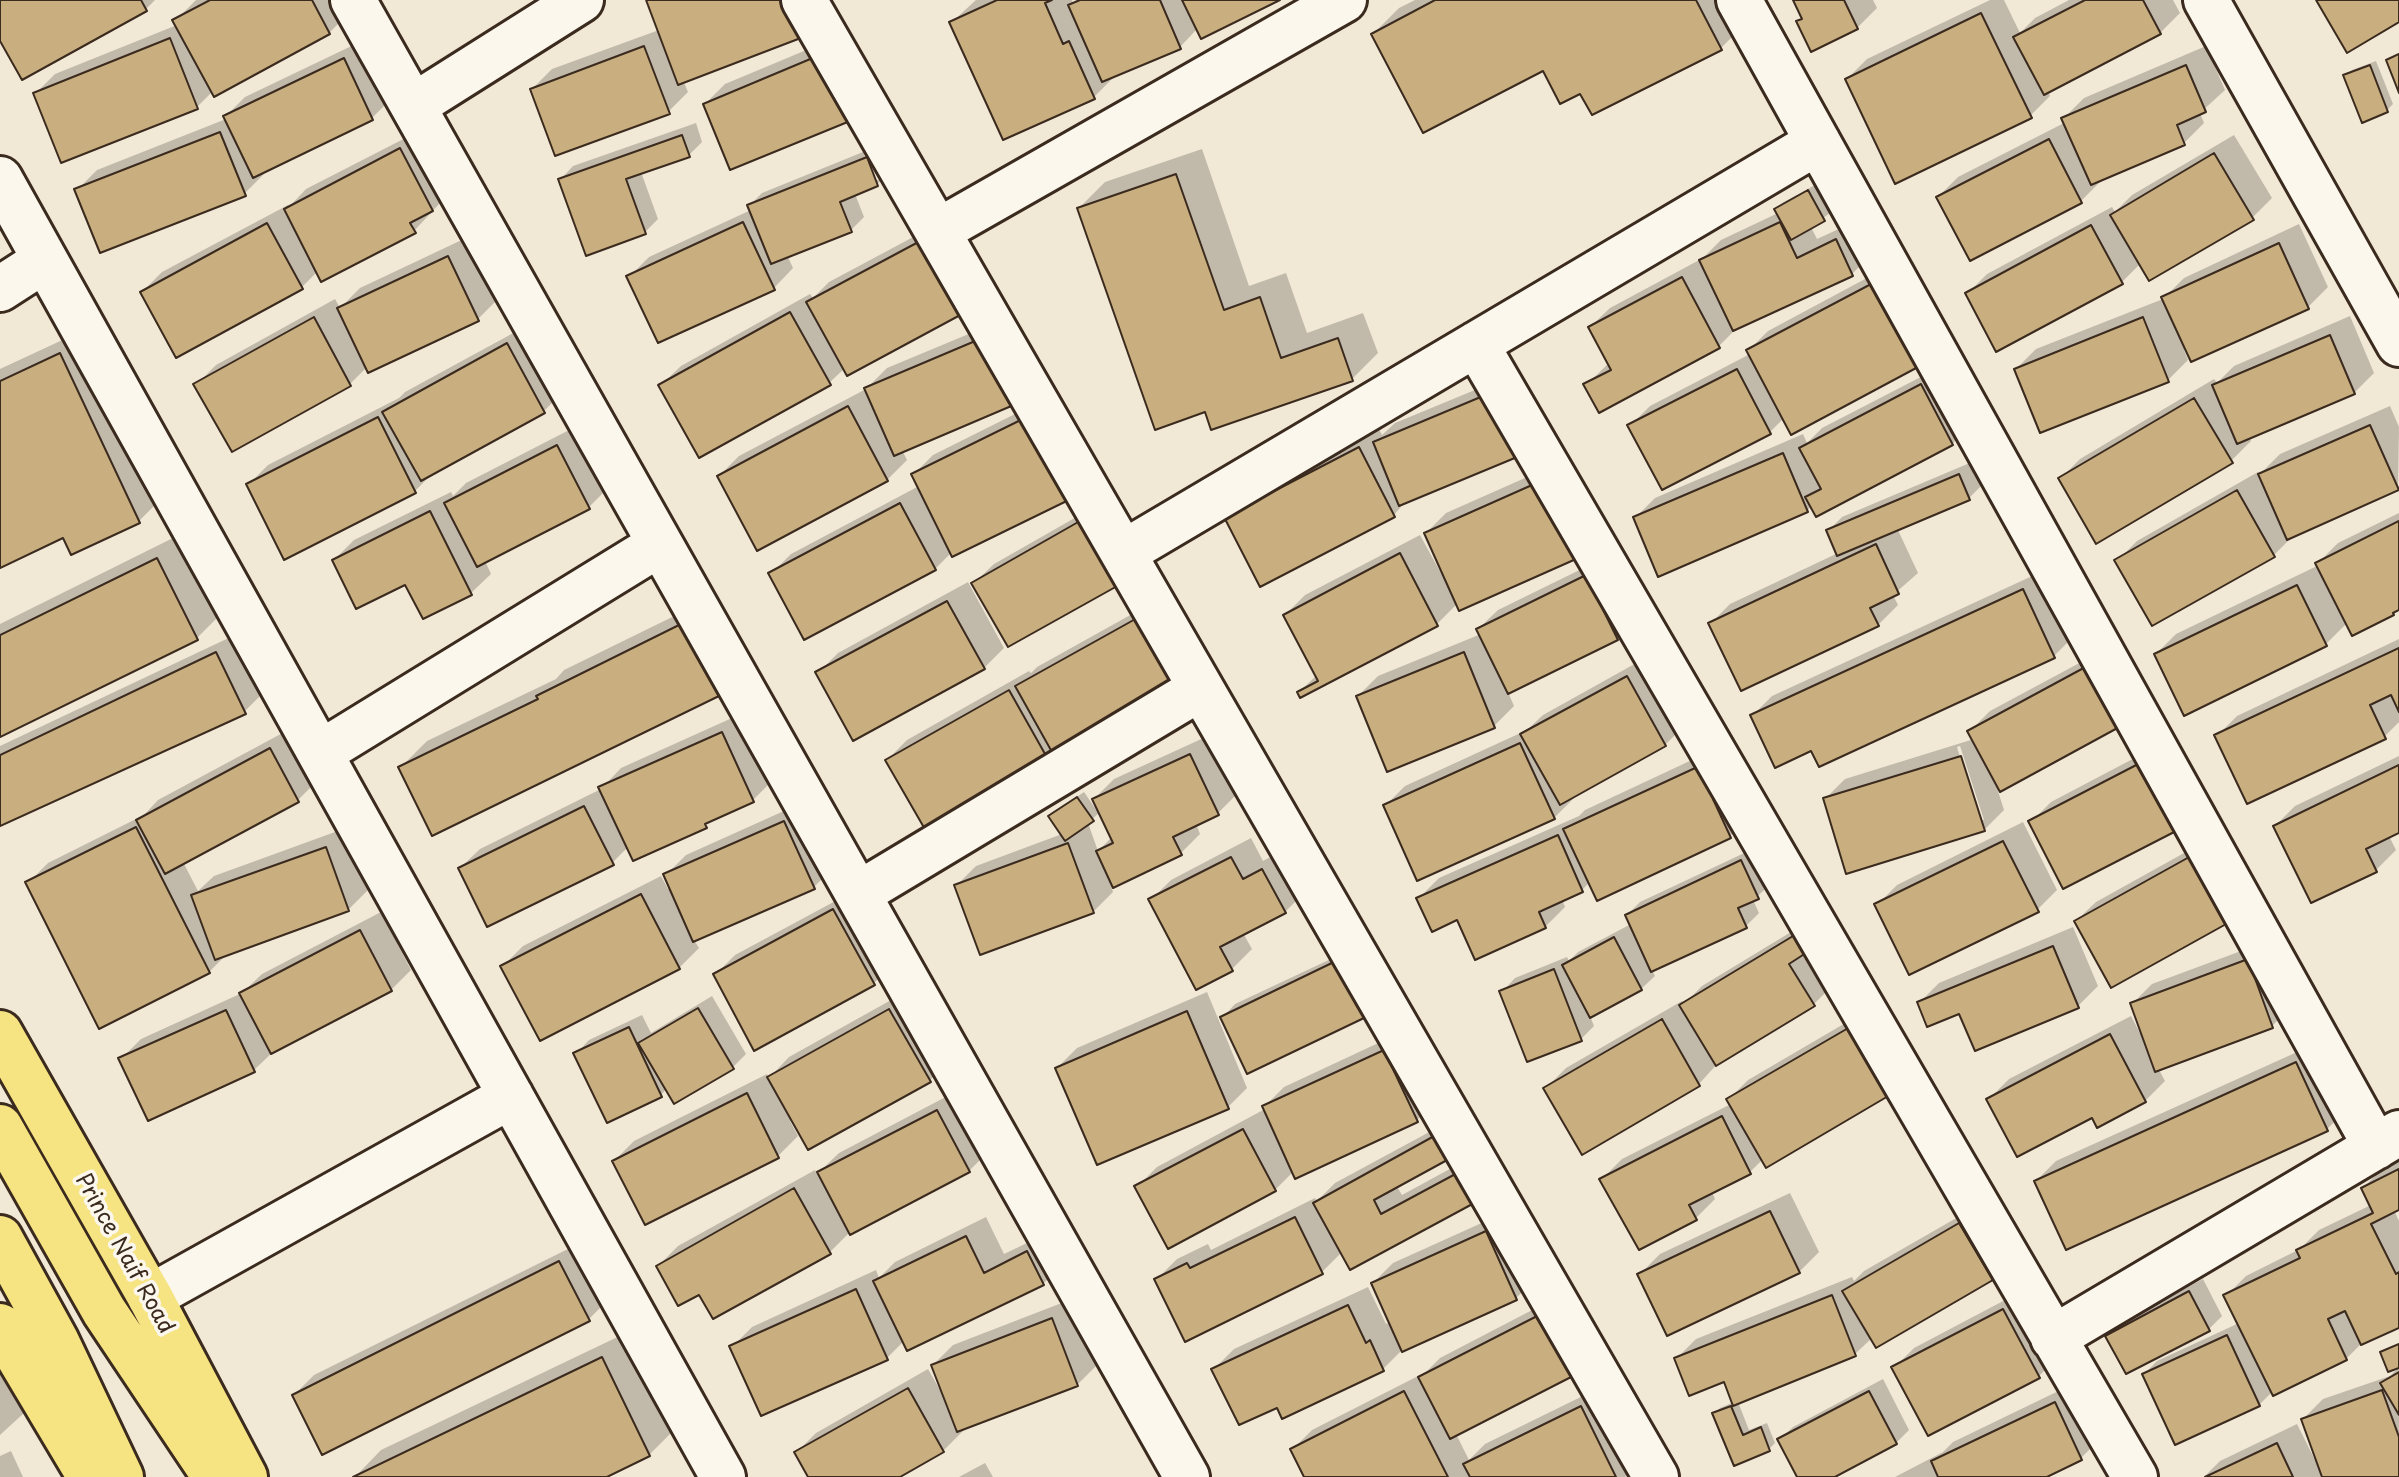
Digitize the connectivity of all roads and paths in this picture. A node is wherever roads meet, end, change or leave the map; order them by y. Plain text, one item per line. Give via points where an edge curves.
1 (353, 0) edge
2 (581, 0) edge
3 (804, 0) edge
4 (1344, 0) edge
5 (1739, 0) edge
6 (2206, 0) edge
7 (413, 106) junction
8 (1818, 142) junction
9 (0, 179) edge
10 (938, 231) junction
11 (45, 260) junction
12 (0, 289) edge
13 (1476, 344) junction
14 (2399, 344) edge
15 (660, 544) junction
16 (1123, 553) junction
17 (1201, 688) junction
18 (320, 753) junction
19 (858, 894) junction
20 (0, 1033) edge
21 (511, 1096) junction
22 (0, 1127) edge
23 (2388, 1140) edge
24 (0, 1238) edge
25 (150, 1297) junction
26 (0, 1326) edge
27 (2053, 1338) junction
28 (90, 1477) edge
29 (121, 1477) edge
30 (215, 1477) edge
31 (245, 1477) edge
32 (723, 1477) edge
33 (1187, 1477) edge
34 (1656, 1477) edge
35 (2135, 1477) edge

1 - 7 street
2 - 7 street
3 - 10 street
4 - 10 street
5 - 8 street
6 - 14 street
7 - 15 street
8 - 13 street
8 - 23 street
9 - 11 street
10 - 16 street
11 - 12 street
11 - 18 street
13 - 16 street
13 - 27 street
15 - 18 street
15 - 19 street
16 - 17 street
17 - 19 street
17 - 34 street
18 - 21 street
19 - 33 street
20 - 25 main road, Prince Naif Road
21 - 25 street
21 - 32 street
22 - 30 main road, Prince Naif Road via 104,1311
23 - 27 street
24 - 29 main road
25 - 31 main road, Prince Naif Road
26 - 28 main road
27 - 35 street

